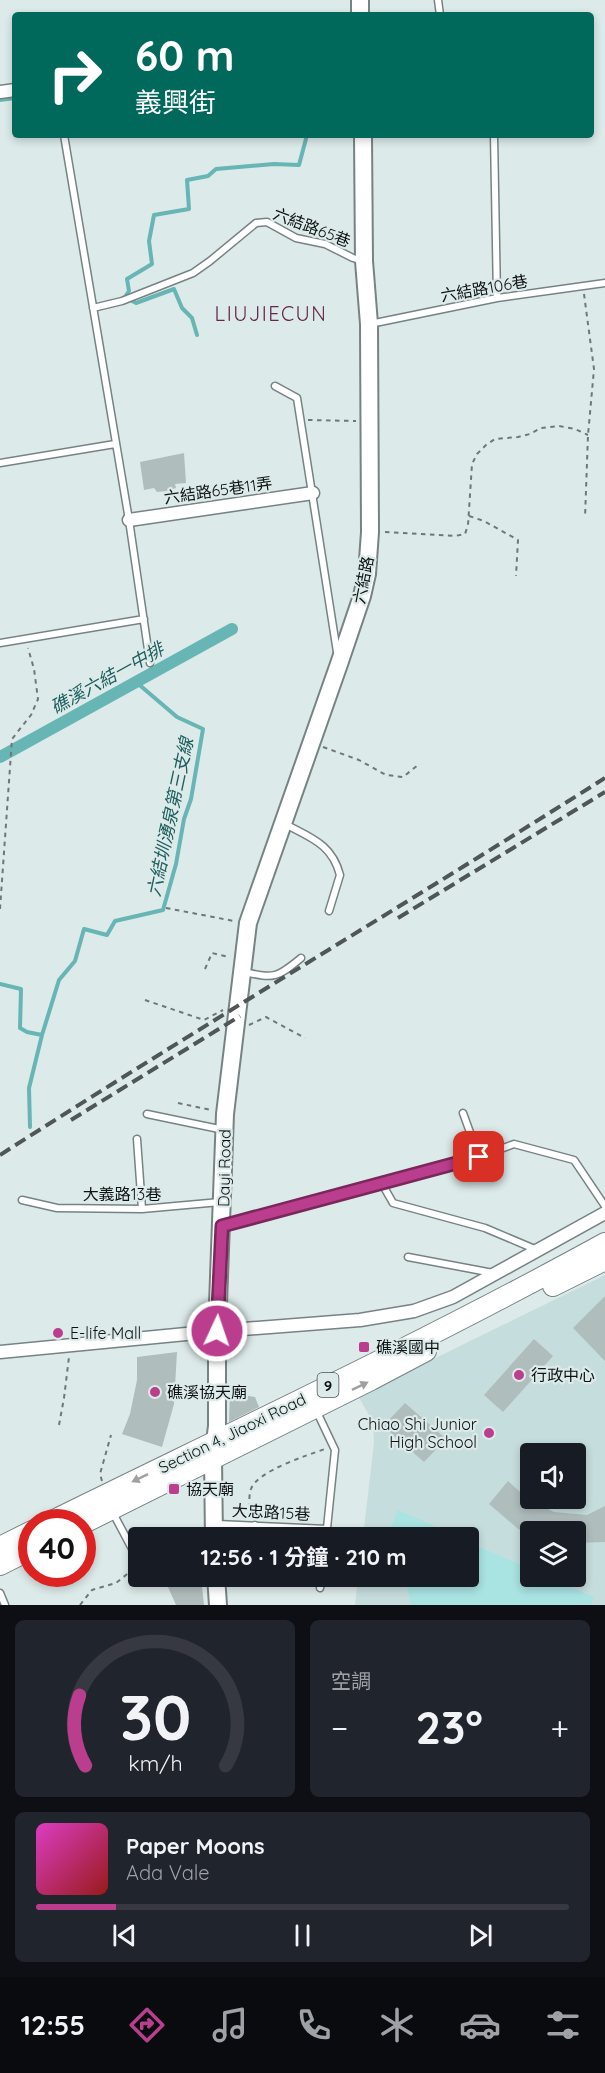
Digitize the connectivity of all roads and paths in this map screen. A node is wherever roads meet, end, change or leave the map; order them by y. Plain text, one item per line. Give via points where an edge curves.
1 (65, 138) edge
2 (363, 138) edge
3 (495, 138) edge
4 (364, 261) junction
5 (605, 284) edge
6 (583, 286) junction
7 (497, 298) junction
8 (93, 308) junction
9 (369, 324) junction
10 (275, 386) dead end
11 (302, 420) junction
12 (369, 422) junction
13 (588, 435) junction
14 (115, 444) junction
15 (0, 463) edge
16 (313, 493) junction
17 (469, 516) junction
18 (585, 518) dead end
19 (129, 520) junction
20 (370, 531) junction
21 (516, 576) dead end
22 (144, 620) junction
23 (25, 639) junction
24 (0, 644) edge
25 (150, 663) dead end
26 (339, 664) junction
27 (311, 743) junction
28 (418, 765) dead end
29 (283, 824) junction
30 (166, 908) dead end
31 (0, 909) edge
32 (329, 910) dead end
33 (248, 923) junction
34 (301, 958) dead end
35 (243, 967) junction
36 (205, 969) dead end
37 (145, 1000) dead end
38 (238, 1004) junction
39 (235, 1032) junction
40 (305, 1038) dead end
41 (178, 1103) dead end
42 (463, 1113) dead end
43 (147, 1114) dead end
44 (225, 1122) junction
45 (137, 1139) dead end
46 (479, 1157) junction
47 (381, 1182) junction
48 (22, 1200) dead end
49 (223, 1202) junction
50 (605, 1206) edge
51 (142, 1209) junction
52 (605, 1213) edge
53 (599, 1220) edge
54 (222, 1226) junction
55 (605, 1243) edge
56 (539, 1251) junction
57 (408, 1257) dead end
58 (605, 1260) edge
59 (497, 1274) junction
60 (217, 1331) junction
61 (70, 1345) junction
62 (0, 1352) edge
63 (312, 1401) junction
64 (59, 1425) dead end
65 (111, 1435) dead end
66 (333, 1446) junction
67 (214, 1450) junction
68 (108, 1502) junction
69 (88, 1509) edge
70 (96, 1512) edge
71 (252, 1525) junction
72 (213, 1527) edge
73 (236, 1527) edge
74 (290, 1527) edge
75 (327, 1527) edge
76 (18, 1538) edge
77 (128, 1541) edge
78 (0, 1547) edge
79 (18, 1556) edge
80 (0, 1565) edge
81 (128, 1573) edge
82 (217, 1587) edge
83 (0, 1593) edge
84 (5, 1605) edge
85 (80, 1605) edge
86 (218, 1605) edge

1 - 8 lane
2 - 4 street, 六結路
3 - 7 lane
4 - 8 lane, 六結路65巷 via 325,244 296,238 267,222 256,223 193,273
4 - 9 street, 六結路
5 - 6 lane, 六結路106巷
6 - 7 lane, 六結路106巷
6 - 13 path via 594,369
7 - 9 lane, 六結路106巷
8 - 14 lane
9 - 12 street, 六結路
10 - 11 lane via 297,398
11 - 12 path
11 - 16 lane
12 - 20 street, 六結路
13 - 17 path via 559,426 495,439 486,445 472,464
13 - 18 path
14 - 15 lane
14 - 19 lane
16 - 19 street, 六結路65巷11弄
16 - 26 lane
17 - 20 path via 465,534 454,536
17 - 21 path via 518,540
19 - 22 lane
20 - 26 street, 六結路 via 362,596
22 - 23 lane
22 - 25 lane
23 - 24 lane
23 - 31 path via 38,699 12,739
26 - 27 street, 六結路
27 - 28 path via 359,760 386,775 403,777
27 - 29 street, 六結路
29 - 32 lane via 320,843 332,855 340,875
29 - 33 street, 六結路
30 - 33 path
33 - 35 street, 六結路
34 - 35 lane via 283,973 269,977
35 - 36 path via 212,953
35 - 38 street, 六結路
37 - 38 path via 204,1020
38 - 39 street, Dayi Road
39 - 40 path via 266,1017
39 - 44 street, Dayi Road
41 - 44 path
42 - 46 lane
43 - 44 lane
44 - 49 street, Dayi Road
45 - 51 lane
46 - 47 lane
46 - 50 lane via 514,1144 574,1160
47 - 54 lane
47 - 56 lane via 393,1203 485,1228
48 - 51 lane, 大義路13巷 via 57,1208
49 - 51 lane, 大義路13巷
49 - 54 street, Dayi Road
52 - 53 street
53 - 56 street
54 - 60 street, Dayi Road
55 - 63 main road, Section 4, Jiaoxi Road / 9
56 - 59 street
57 - 59 lane
63 -> 58 main road, Section 4, Jiaoxi Road / 9 via 371,1380
59 - 60 street via 453,1297 414,1311 360,1320
60 - 61 street
60 - 67 street, Dayi Road
61 - 62 street
61 - 64 path
63 - 66 lane
63 - 67 main road, Section 4, Jiaoxi Road / 9
65 - 68 path via 100,1474
66 - 71 path via 276,1467 253,1485
66 - 75 lane via 336,1450
67 - 68 main road, Section 4, Jiaoxi Road / 9
67 - 72 street, Dayi Road
68 - 69 main road, Section 4, Jiaoxi Road / 9
68 - 70 main road, Section 4, Jiaoxi Road / 9
68 - 77 lane
71 - 73 lane, 大忠路15巷
71 - 74 lane, 大忠路15巷
76 - 78 main road
79 - 80 main road
81 - 85 path via 116,1583 92,1590
82 - 86 street
83 - 84 lane

